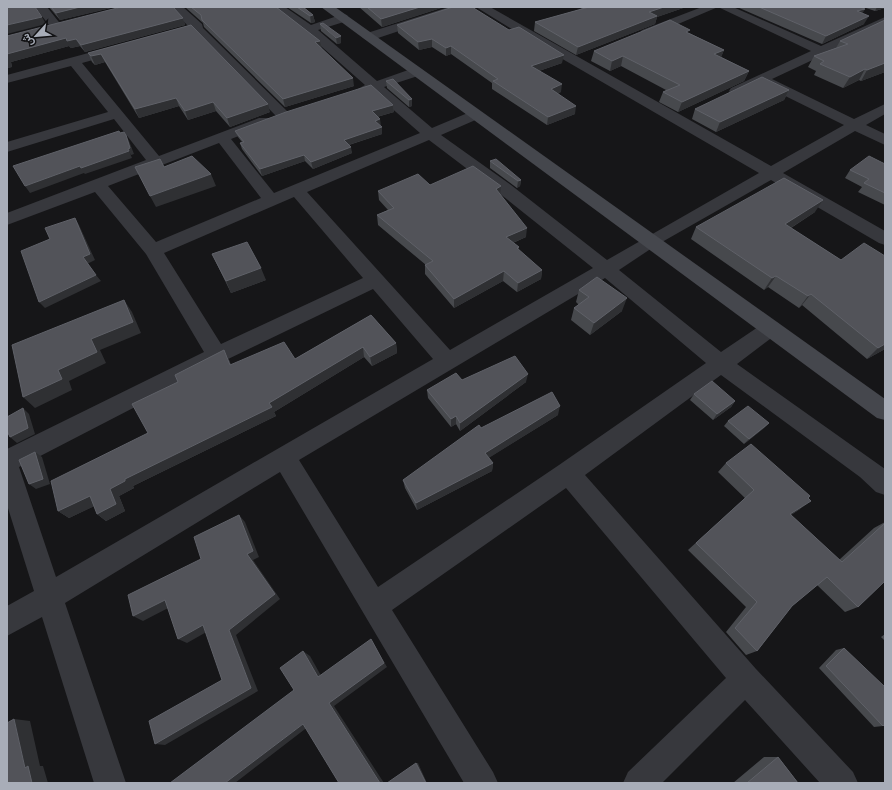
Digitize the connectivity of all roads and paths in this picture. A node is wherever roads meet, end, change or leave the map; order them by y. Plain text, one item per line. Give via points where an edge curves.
1 (41, 7) edge
2 (176, 7) edge
3 (277, 7) edge
4 (327, 7) edge
5 (461, 7) edge
6 (482, 7) edge
7 (679, 7) edge
8 (712, 7) edge
9 (723, 7) edge
10 (870, 15) edge
11 (689, 16) junction
12 (343, 18) junction
13 (885, 21) edge
14 (71, 23) edge
15 (56, 26) junction
16 (198, 27) junction
17 (308, 29) junction
18 (42, 30) edge
19 (368, 37) junction
20 (154, 39) edge
21 (632, 39) edge
22 (132, 45) edge
23 (822, 51) junction
24 (589, 56) dead end
25 (74, 61) junction
26 (574, 62) junction
27 (416, 72) junction
28 (7, 79) edge
29 (761, 79) junction
30 (375, 86) junction
31 (354, 92) edge
32 (726, 96) edge
33 (885, 108) edge
34 (691, 112) dead end
35 (116, 114) junction
36 (475, 115) junction
37 (677, 119) junction
38 (854, 125) junction
39 (430, 134) junction
40 (221, 136) junction
41 (885, 140) edge
42 (7, 147) edge
43 (155, 161) junction
44 (771, 172) junction
45 (97, 184) junction
46 (297, 191) junction
47 (272, 201) junction
48 (7, 219) edge
49 (885, 239) edge
50 (650, 242) junction
51 (153, 250) junction
52 (606, 269) junction
53 (375, 280) junction
54 (771, 328) junction
55 (217, 355) junction
56 (448, 362) junction
57 (720, 364) junction
58 (885, 411) edge
59 (284, 457) junction
60 (7, 461) edge
61 (7, 467) edge
62 (568, 474) junction
63 (885, 484) edge
64 (50, 596) junction
65 (375, 605) junction
66 (7, 622) edge
67 (746, 679) junction
68 (110, 783) edge
69 (482, 783) edge
70 (639, 783) edge
71 (842, 783) edge

1 - 15 street
2 - 16 street
3 - 17 street
4 - 12 street
5 - 19 street
6 - 26 street
7 - 11 street
8 - 11 street
9 - 23 street
10 - 13 street
11 - 21 street
12 - 17 street
12 - 19 street
13 - 23 street
14 - 15 street
15 - 18 street
16 - 20 street
16 - 40 street via 289,112
17 - 30 street
19 - 27 street
22 - 25 street
23 - 29 street
24 - 26 street
25 - 28 street
25 - 35 street
26 - 37 street
27 - 30 street
27 - 36 street
29 - 32 street
29 - 38 street
30 - 31 street
30 - 39 street
33 - 38 street
34 - 37 street
35 - 42 street
35 - 43 street
36 - 39 street
36 - 50 street
37 - 44 street
38 - 41 street
38 - 44 street
39 - 46 street
39 - 52 street via 505,189
40 - 43 street
40 - 47 street
43 - 45 street
44 - 49 street
44 - 50 street
45 - 48 street
45 - 51 street
46 - 47 street
46 - 53 street
47 - 51 street
50 - 52 street
50 - 54 street
51 - 55 street
52 - 56 street
52 - 57 street
53 - 55 street
53 - 56 street
54 - 57 street
54 - 58 street
55 - 60 street
56 - 59 street
57 - 62 street
57 - 63 street via 862,464
59 - 64 street
59 - 65 street
61 - 64 street
62 - 65 street
62 - 67 street
64 - 66 street
64 - 68 street
65 - 69 street
67 - 70 street
67 - 71 street

